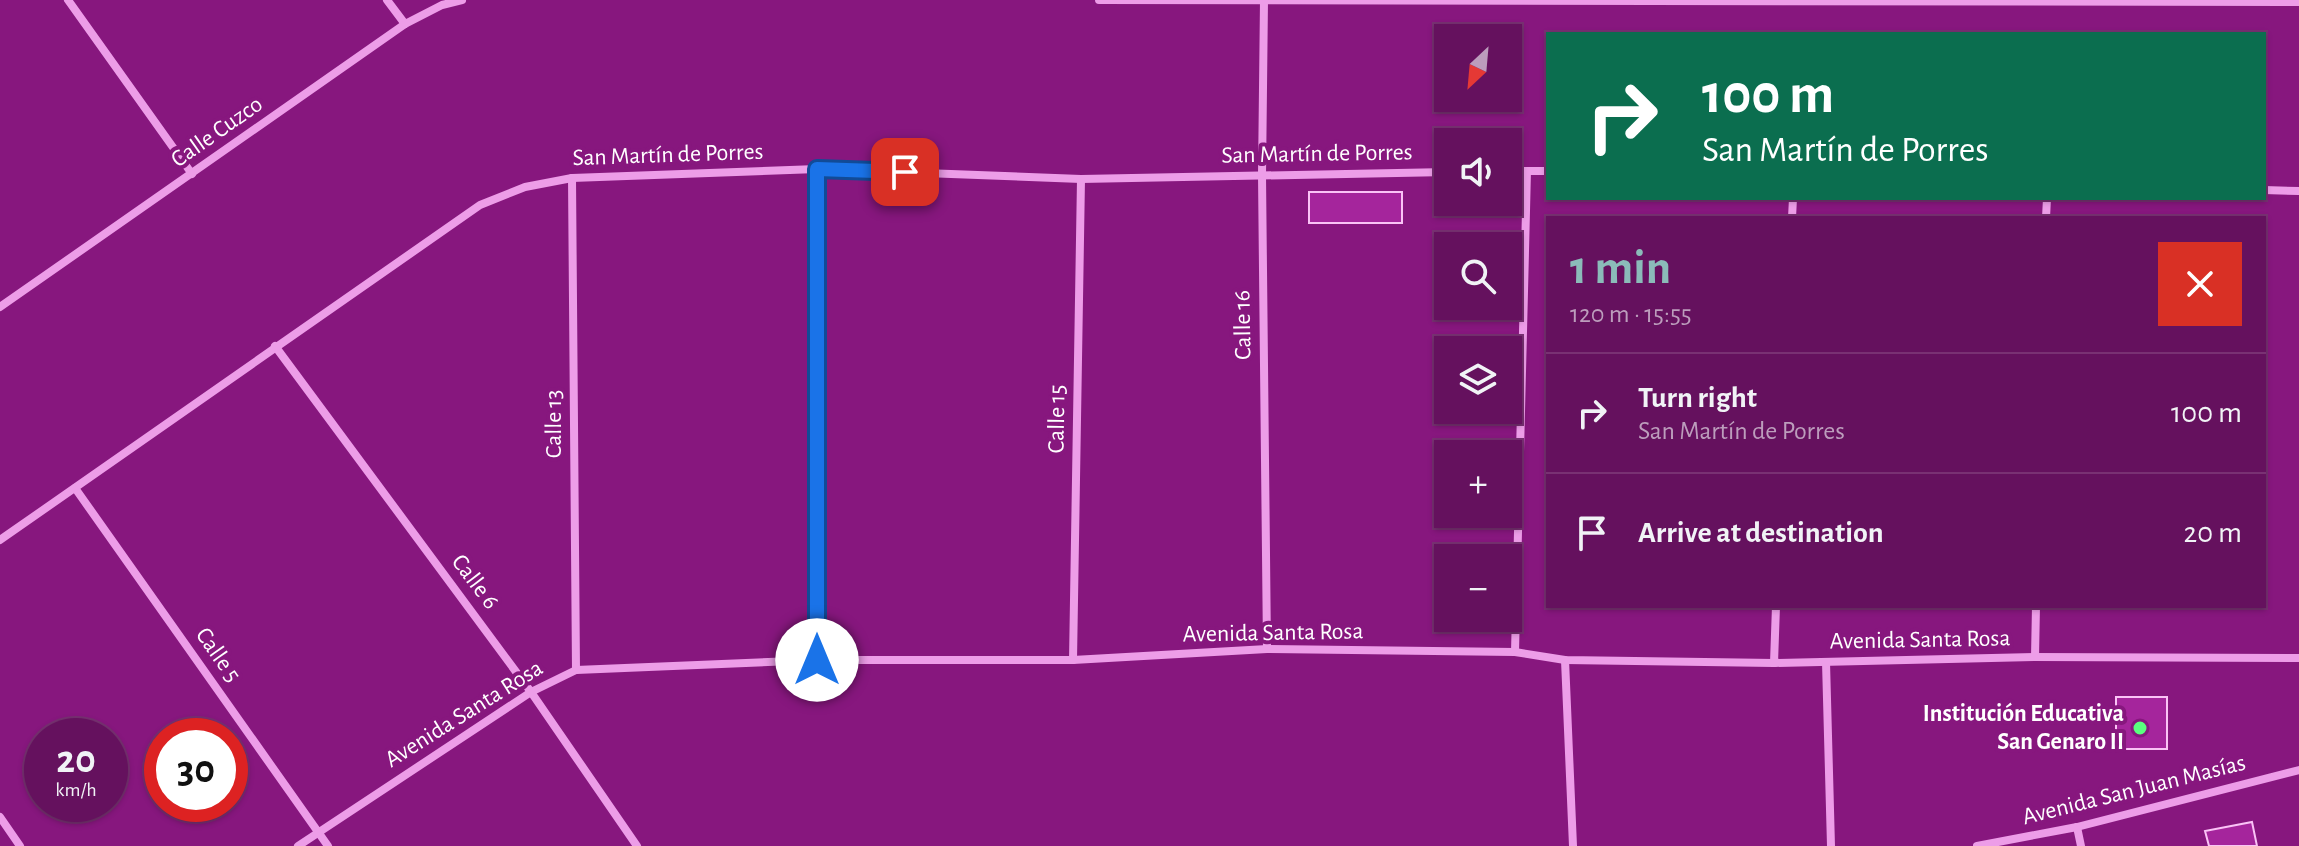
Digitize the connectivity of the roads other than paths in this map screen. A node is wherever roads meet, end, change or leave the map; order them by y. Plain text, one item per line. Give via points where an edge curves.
1 (68, 0) edge
2 (387, 0) edge
3 (462, 0) edge
4 (1099, 0) edge
5 (1264, 0) edge
6 (2038, 0) edge
7 (1526, 1) edge
8 (1781, 1) edge
9 (2299, 2) edge
10 (405, 24) junction
11 (817, 169) junction
12 (1522, 171) edge
13 (1527, 171) junction
14 (1546, 171) edge
15 (1434, 172) edge
16 (192, 174) junction
17 (1262, 175) junction
18 (572, 178) junction
19 (1081, 179) junction
20 (2266, 190) edge
21 (2299, 191) edge
22 (0, 307) edge
23 (275, 346) junction
24 (75, 488) junction
25 (0, 540) edge
26 (1776, 608) edge
27 (2036, 608) edge
28 (1267, 649) junction
29 (1515, 652) junction
30 (2035, 657) junction
31 (2299, 658) edge
32 (817, 660) junction
33 (1073, 660) junction
34 (1565, 660) junction
35 (1826, 662) junction
36 (1774, 663) junction
37 (576, 670) junction
38 (531, 692) junction
39 (2299, 770) edge
40 (0, 817) edge
41 (2077, 827) junction
42 (318, 832) junction
43 (20, 846) edge
44 (298, 846) edge
45 (328, 846) edge
46 (637, 846) edge
47 (1573, 846) edge
48 (1831, 846) edge
49 (1977, 846) edge
50 (2081, 846) edge

1 - 16 street
2 - 10 street
3 - 10 street, Calle Cuzco
4 - 5 street
5 - 7 street
5 - 17 street, Calle 16
6 - 8 street
6 - 9 street
7 - 8 street
10 - 16 street, Calle Cuzco
11 - 18 street, San Martín de Porres
11 - 19 street, San Martín de Porres
11 - 32 street
12 - 13 street
13 - 14 street
13 - 29 street
15 - 17 street, San Martín de Porres
16 - 22 street, Calle Cuzco
17 - 19 street, San Martín de Porres
17 - 28 street, Calle 16
18 - 23 street, San Martín de Porres via 525,187 480,205
18 - 37 street, Calle 13
19 - 33 street, Calle 15
20 - 21 street
23 - 24 street, San Martín de Porres
23 - 38 street, Calle 6
24 - 25 street, San Martín de Porres
24 - 42 street, Calle 5
26 - 36 street
27 - 30 street
28 - 29 street, Avenida Santa Rosa
28 - 33 street, Avenida Santa Rosa
29 - 34 street, Avenida Santa Rosa
30 - 31 street, Avenida Santa Rosa
30 - 35 street, Avenida Santa Rosa
32 - 33 street, Avenida Santa Rosa
32 - 37 street, Avenida Santa Rosa
34 - 36 street, Avenida Santa Rosa
34 - 47 street
35 - 36 street, Avenida Santa Rosa
35 - 48 street
37 - 38 street, Avenida Santa Rosa
38 - 42 street, Avenida Santa Rosa
38 - 46 street, Calle 6
39 - 41 street, Avenida San Juan Masías
40 - 43 street
41 - 49 street, Avenida San Juan Masías
41 - 50 street
42 - 44 street, Avenida Santa Rosa
42 - 45 street, Calle 5

